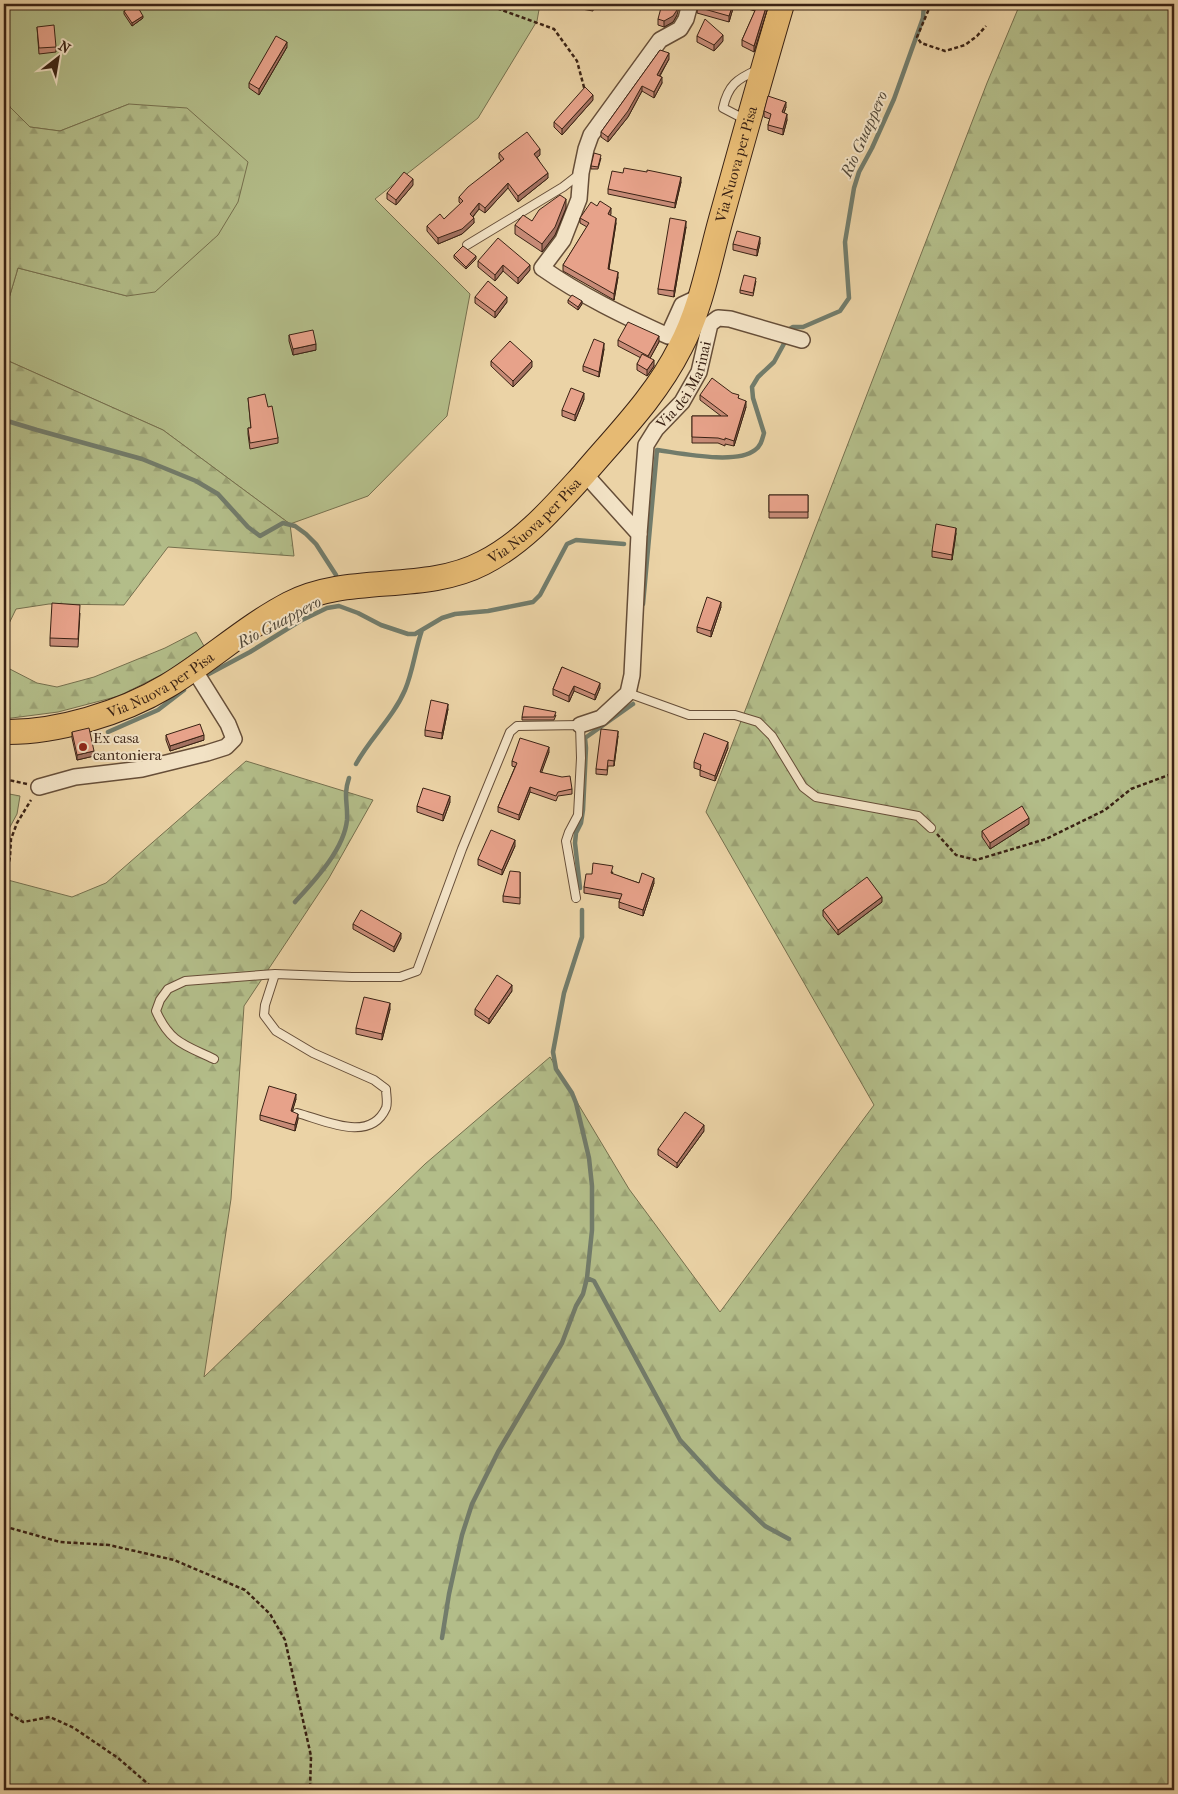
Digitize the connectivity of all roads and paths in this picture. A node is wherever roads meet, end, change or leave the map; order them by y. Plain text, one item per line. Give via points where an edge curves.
1 (485, 4) edge
2 (690, 4) edge
3 (782, 4) edge
4 (931, 4) edge
5 (986, 26) dead end
6 (585, 93) edge
7 (581, 173) junction
8 (467, 245) dead end
9 (700, 297) junction
10 (802, 340) dead end
11 (584, 473) junction
12 (639, 534) junction
13 (194, 668) junction
14 (628, 693) junction
15 (580, 725) junction
16 (4, 732) edge
17 (1174, 772) edge
18 (4, 779) edge
19 (39, 786) junction
20 (931, 828) joint
21 (4, 887) edge
22 (576, 898) dead end
23 (275, 974) junction
24 (214, 1059) dead end
25 (297, 1113) edge
26 (4, 1528) edge
27 (4, 1710) edge
28 (155, 1790) edge
29 (310, 1790) edge

1 - 6 path via 554,29 577,61
2 - 7 street via 680,29 660,40 591,135
3 - 9 main road, Via Nuova per Pisa
4 - 5 path via 917,37 921,43 945,51 964,45
7 - 8 lane
7 - 9 street via 579,199 566,232 542,268 615,312 668,336 682,305
9 - 11 main road, Via Nuova per Pisa via 682,345 661,381
10 - 12 street, Via dei Marinai via 730,319 718,318 710,324 699,372 682,402 656,429 646,445
11 - 12 street
11 - 13 main road, Via Nuova per Pisa via 521,539 481,564 444,577 343,588 306,597 266,616
12 - 14 street, Via dei Marinai via 632,675
13 - 16 main road, Via Nuova per Pisa via 150,695 113,711 45,728
13 - 19 street via 228,724 234,739 226,747 142,769 75,777
14 - 15 street via 601,718
14 - 20 lane via 689,715 735,715 758,722 772,736 803,787 816,797 918,816
15 - 22 lane via 578,815 566,841
15 - 23 lane via 517,726 510,732 417,971 390,977
17 - 20 path via 1131,789 1105,810 1046,839 976,860 956,855
18 - 19 path
19 - 21 path via 11,839
23 - 24 lane via 185,981 168,989 160,1000 156,1011 163,1027 177,1041
23 - 25 lane via 264,1016 276,1031 313,1053 386,1088 387,1107 368,1127 353,1128
26 - 29 path via 60,1542 109,1545 174,1560 244,1590 270,1614 285,1640 311,1756
27 - 28 path via 23,1722 50,1717 74,1728 118,1758

